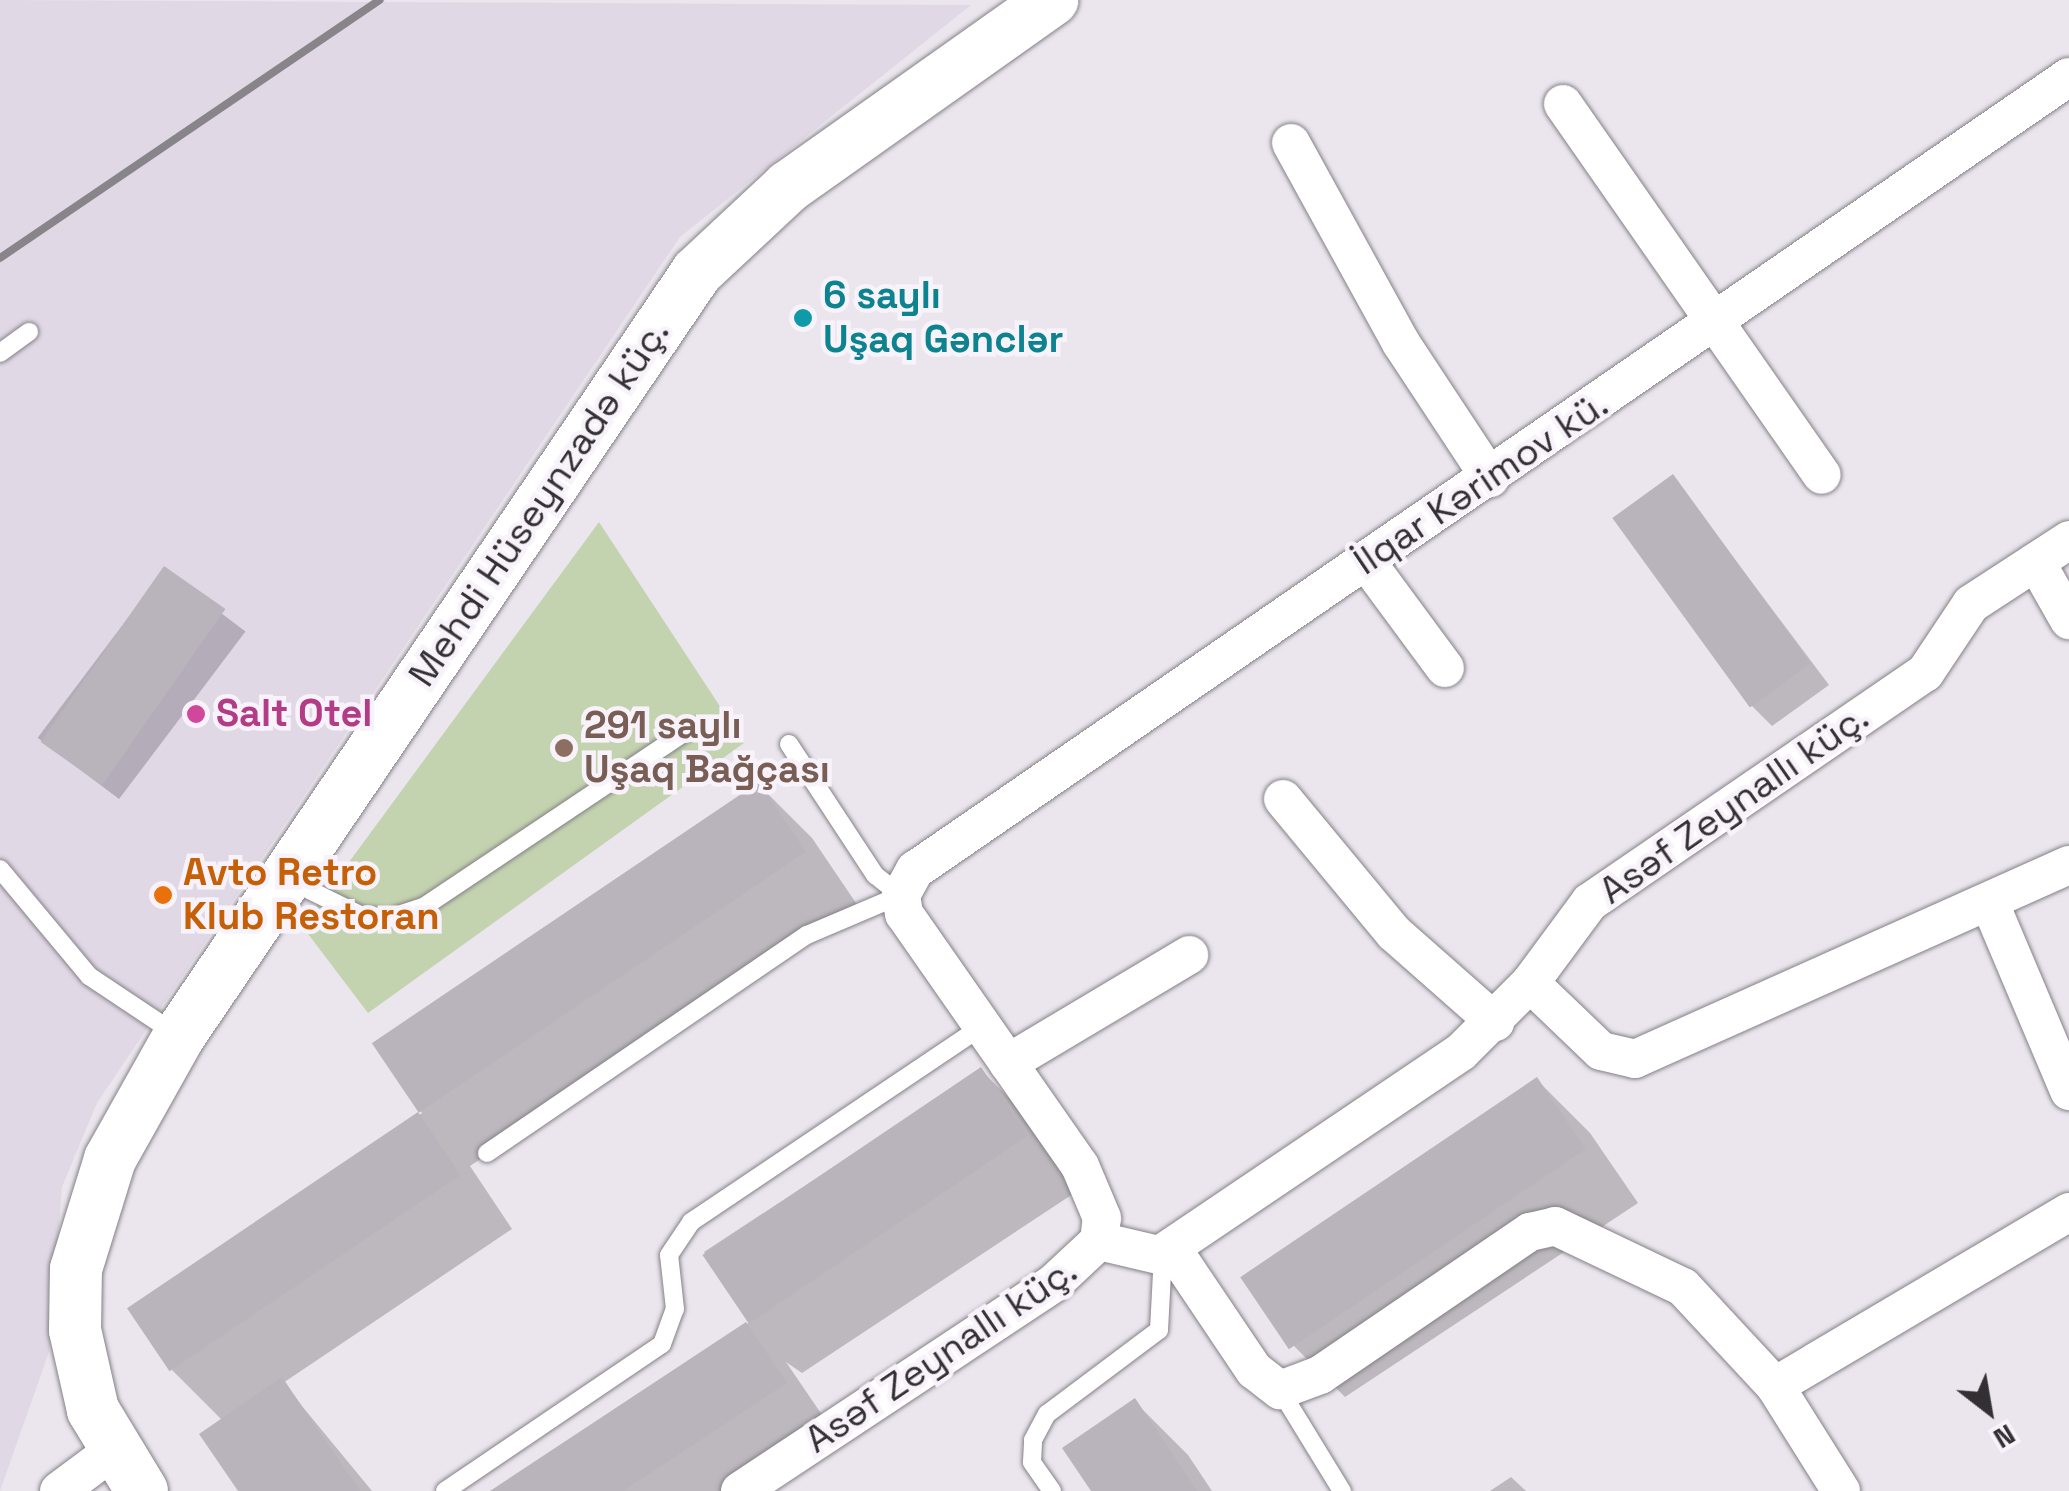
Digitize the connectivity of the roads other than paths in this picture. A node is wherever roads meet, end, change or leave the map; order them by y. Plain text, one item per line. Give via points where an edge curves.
1 (1052, 0) edge
2 (2069, 77) edge
3 (1563, 104) dead end
4 (1291, 143) dead end
5 (1719, 323) junction
6 (29, 332) dead end
7 (0, 353) edge
8 (1822, 474) dead end
9 (1490, 478) junction
10 (2069, 540) edge
11 (1366, 561) junction
12 (2036, 562) junction
13 (2069, 620) edge
14 (1446, 668) dead end
15 (692, 727) dead end
16 (789, 744) dead end
17 (1283, 799) dead end
18 (2069, 865) edge
19 (0, 869) edge
20 (286, 878) junction
21 (900, 895) junction
22 (1991, 906) junction
23 (1189, 956) dead end
24 (1530, 984) junction
25 (1495, 1022) junction
26 (981, 1027) junction
27 (178, 1036) junction
28 (1008, 1063) junction
29 (2069, 1091) edge
30 (487, 1153) dead end
31 (2069, 1212) edge
32 (1099, 1241) junction
33 (1163, 1253) junction
34 (1776, 1386) junction
35 (1280, 1390) junction
36 (128, 1470) edge
37 (60, 1491) edge
38 (445, 1491) edge
39 (740, 1491) edge
40 (1052, 1491) edge
41 (1342, 1491) edge
42 (1841, 1491) edge

1 - 20 main road, Mehdi Hüseynzadə küç. via 788,187 698,272
2 - 5 street, İlqar Kərimov kü.
3 - 5 street
4 - 9 street via 1401,343
5 - 8 street
5 - 9 street, İlqar Kərimov kü.
6 - 7 lane
9 - 11 street, İlqar Kərimov kü.
10 - 12 street, Asəf Zeynallı küç.
11 - 14 street
11 - 21 street, İlqar Kərimov kü. via 944,845
12 - 13 street
12 - 24 street, Asəf Zeynallı küç. via 1971,604 1925,674 1590,902
15 - 20 lane via 425,906 360,916
16 - 21 lane via 875,875
17 - 25 street via 1394,933
18 - 22 street
19 - 27 lane via 89,976
20 - 27 main road, Mehdi Hüseynzadə küç.
21 - 26 street, Asəf Zeynallı küç. via 917,939
21 - 30 lane via 807,935
22 - 24 street via 1635,1060 1601,1051
22 - 29 street
23 - 28 street
24 - 25 street, Asəf Zeynallı küç.
25 - 33 street, Asəf Zeynallı küç.
26 - 28 street, Asəf Zeynallı küç.
26 - 38 lane via 691,1222 668,1256 674,1309 662,1344
27 - 36 main road, Mehdi Hüseynzadə küç. via 110,1158 76,1269 80,1365
28 - 32 street, Asəf Zeynallı küç. via 1088,1181 1102,1218
31 - 34 street
32 - 33 street
32 - 39 street, Asəf Zeynallı küç. via 1054,1282
33 - 35 street via 1198,1280 1254,1370
33 - 40 lane via 1159,1330 1047,1414 1033,1440 1032,1462
34 - 35 street via 1683,1287 1555,1226 1530,1232 1320,1374
34 - 42 street
35 - 41 lane
36 - 37 street

